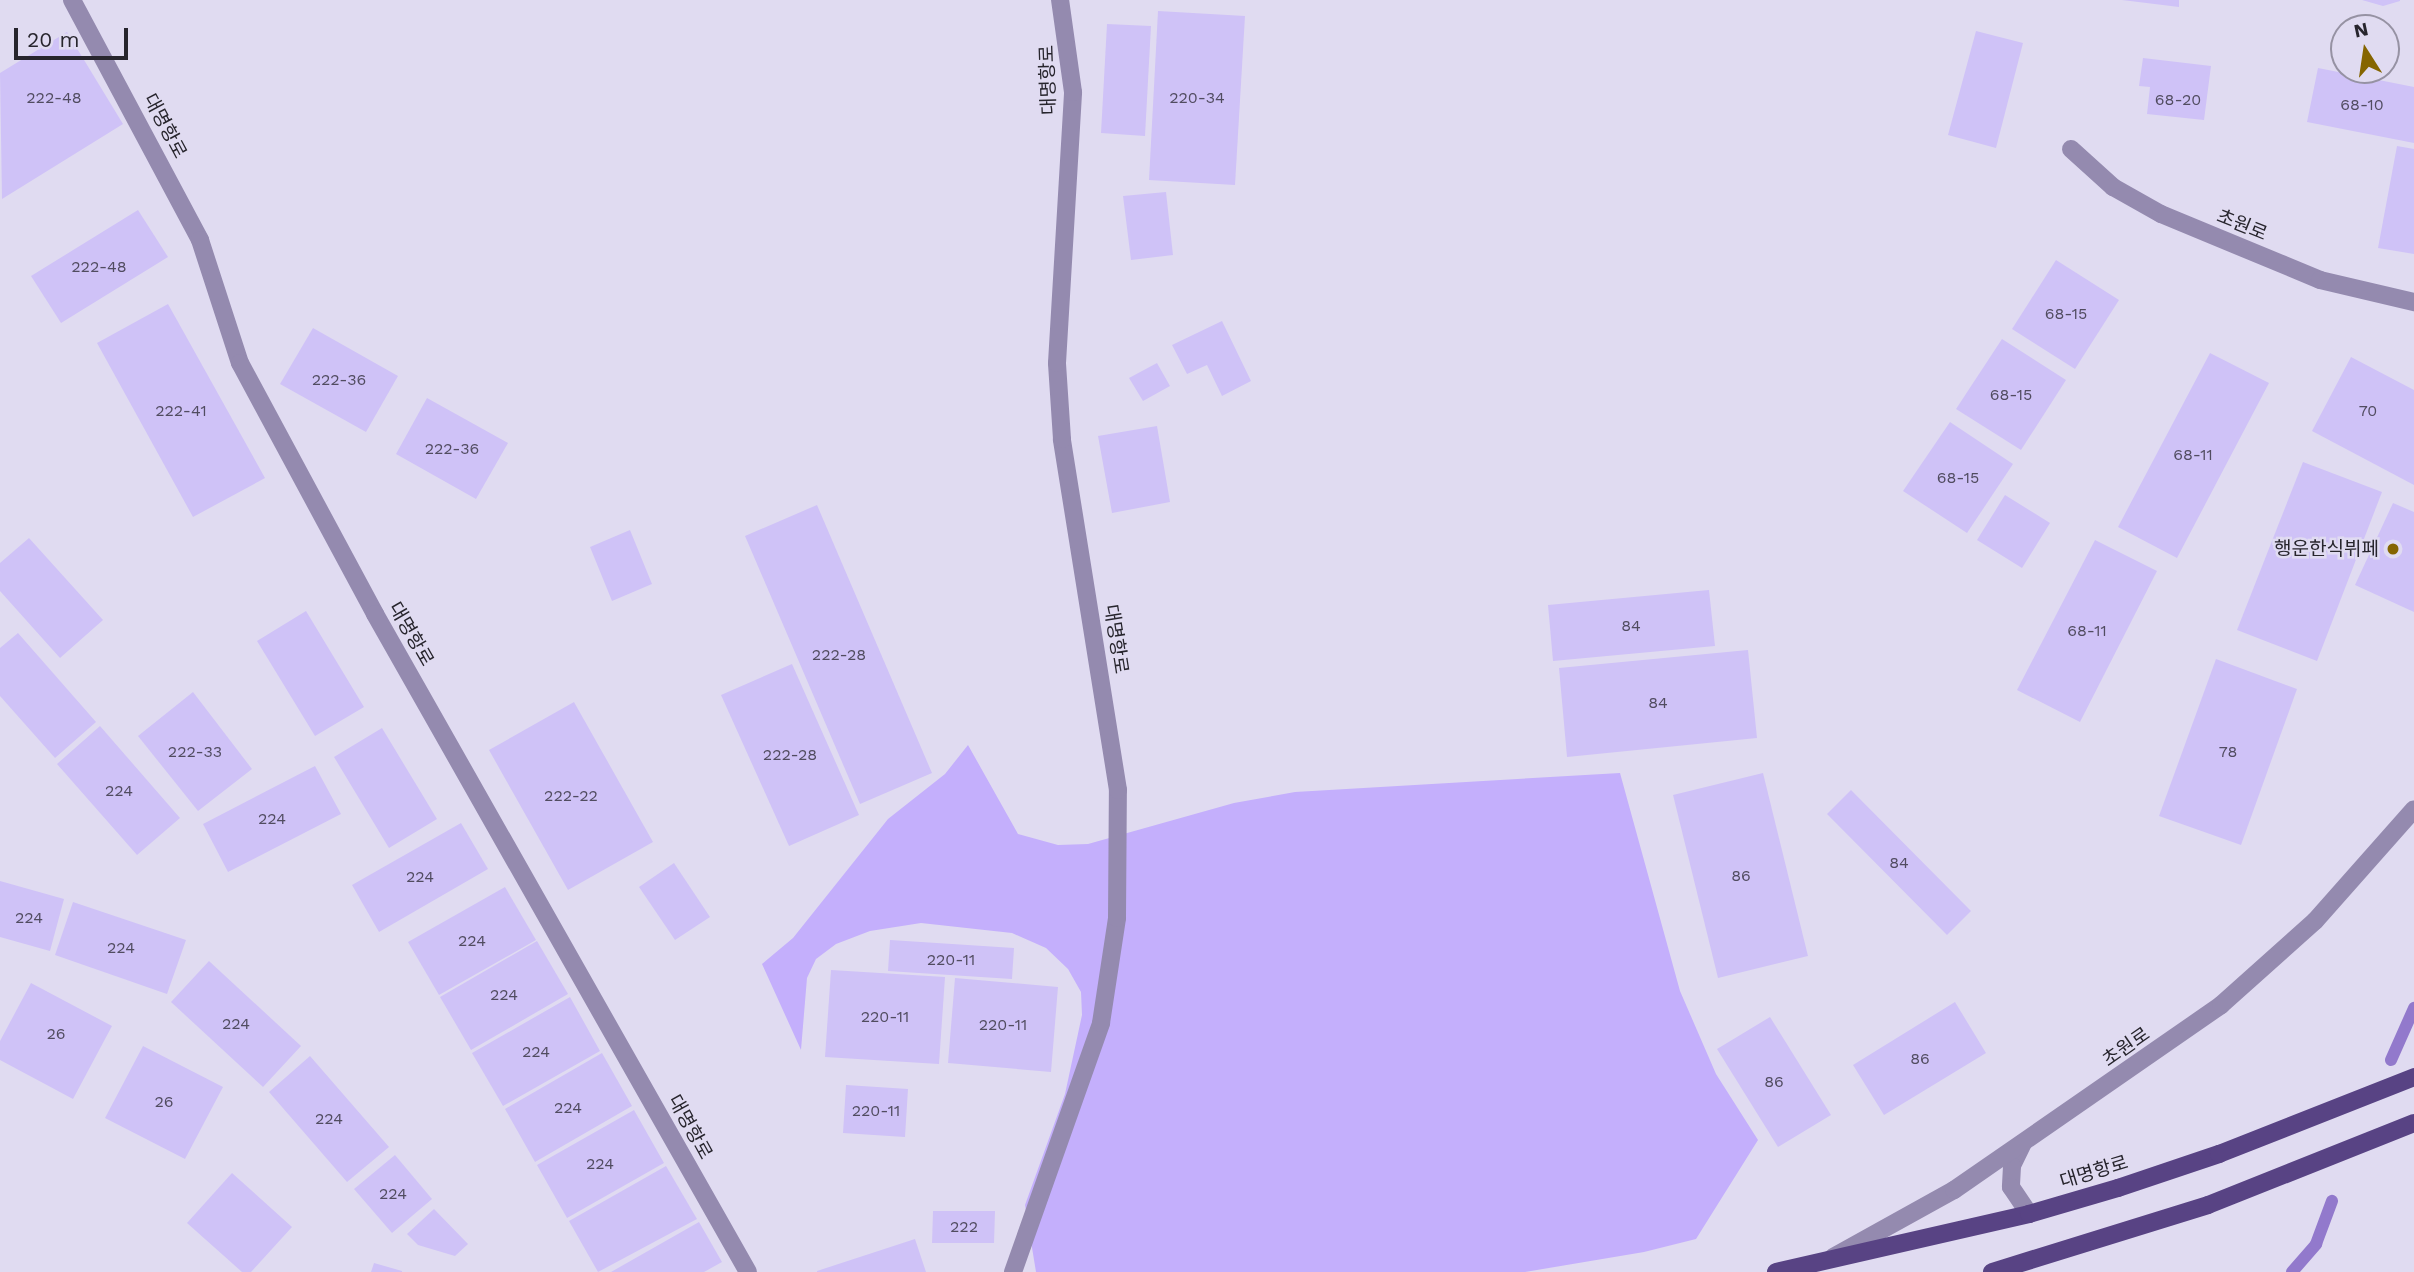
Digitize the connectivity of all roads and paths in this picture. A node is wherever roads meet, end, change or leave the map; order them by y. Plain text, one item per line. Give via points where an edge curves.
1 (72, 0) edge
2 (1060, 0) edge
3 (2071, 149) dead end
4 (2414, 302) edge
5 (2414, 809) edge
6 (2414, 1077) edge
7 (2414, 1123) edge
8 (2023, 1143) junction
9 (2029, 1214) junction
10 (1818, 1265) junction
11 (748, 1272) edge
12 (1013, 1272) edge
13 (1776, 1272) edge
14 (1992, 1272) edge

1 - 11 street, 대명항로 via 200,240 240,363 375,614
2 - 12 street, 대명항로 via 1073,92 1056,363 1062,439 1118,790 1116,918 1101,1023
3 - 4 street, 초원로 via 2113,187 2161,214 2320,280
5 - 8 street, 초원로 via 2274,960 2221,1005
6 - 9 main road, 대명항로 via 2219,1154
7 - 14 main road via 2207,1205
8 - 9 street via 2012,1166 2011,1187
8 - 10 street, 초원로 via 1954,1190
9 - 10 main road, 대명항로
10 - 13 main road, 대명항로

